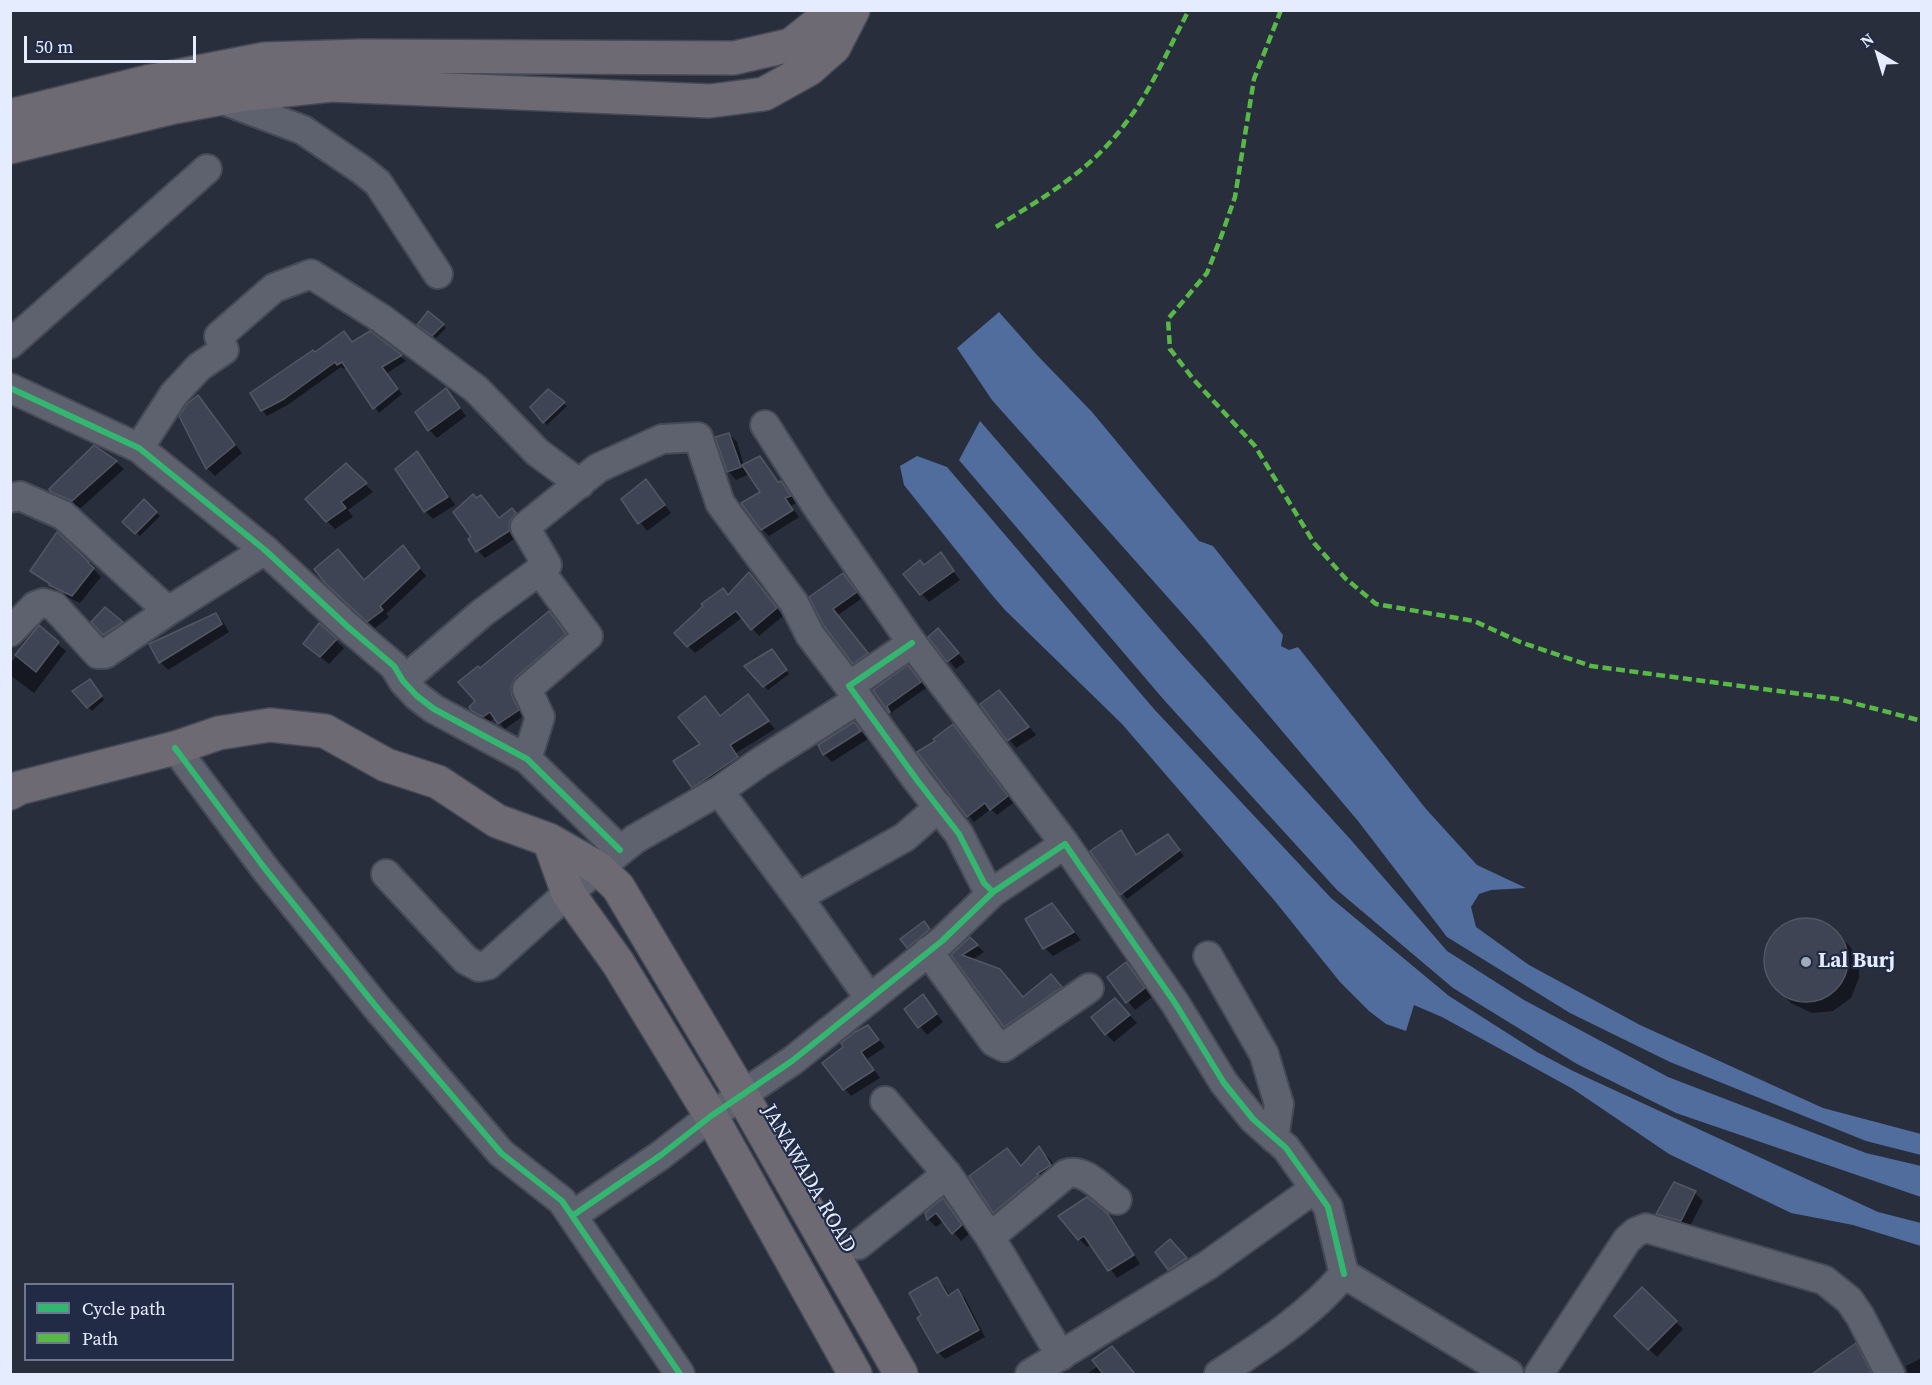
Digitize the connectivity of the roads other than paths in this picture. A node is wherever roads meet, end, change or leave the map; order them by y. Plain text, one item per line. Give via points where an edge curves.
1 (827, 10) edge
2 (853, 10) edge
3 (220, 99) junction
4 (10, 116) edge
5 (10, 147) edge
6 (207, 169) dead end
7 (438, 274) dead end
8 (10, 344) edge
9 (10, 388) edge
10 (765, 425) dead end
11 (139, 448) junction
12 (580, 484) junction
13 (10, 498) edge
14 (264, 550) junction
15 (539, 570) junction
16 (168, 611) junction
17 (10, 632) edge
18 (912, 643) junction
19 (403, 681) junction
20 (854, 693) junction
21 (175, 748) junction
22 (527, 759) junction
23 (13, 789) edge
24 (719, 791) junction
25 (939, 807) junction
26 (549, 840) junction
27 (1065, 844) junction
28 (609, 859) junction
29 (386, 874) dead end
30 (993, 892) junction
31 (568, 893) junction
32 (798, 897) junction
33 (928, 951) junction
34 (1208, 956) dead end
35 (1089, 988) dead end
36 (870, 999) junction
37 (742, 1095) junction
38 (885, 1101) dead end
39 (711, 1116) junction
40 (1274, 1138) junction
41 (947, 1174) junction
42 (1314, 1189) junction
43 (1117, 1200) dead end
44 (572, 1216) junction
45 (990, 1237) junction
46 (858, 1245) dead end
47 (1344, 1274) junction
48 (1061, 1356) junction
49 (853, 1373) edge
50 (680, 1374) edge
51 (901, 1374) edge
52 (1030, 1374) edge
53 (1219, 1374) edge
54 (1509, 1374) edge
55 (1539, 1374) edge
56 (1890, 1374) edge

1 - 4 main road via 821,21 791,45 734,58 265,58
2 - 3 main road via 834,47 809,69 764,94 710,101 331,85
3 - 5 main road
3 - 7 street via 303,129 362,170 378,183
6 - 8 street
9 - 11 street
10 - 18 street
11 - 12 street via 174,394 199,367 224,350 219,336 274,288 311,274 382,319 476,389 537,452
11 - 14 street
12 - 15 street via 525,527 547,565
12 - 20 street via 598,468 662,439 698,437 720,504 794,603 810,635
13 - 16 street via 20,496 63,515
14 - 16 street
14 - 19 street via 394,666
15 - 19 street
15 - 22 street via 588,636 526,689 540,717
16 - 17 street via 105,654 98,654 54,606 43,603 35,606
18 - 20 street
18 - 27 street
19 - 22 street via 434,709
20 - 24 street
20 - 25 street
21 - 23 main road, JANAWADA ROAD
21 - 26 main road, JANAWADA ROAD via 219,733 270,726 325,730 386,765 438,782 497,820
21 - 44 street via 266,870 378,1009 501,1153 562,1202
22 - 28 street
24 - 28 street via 635,839
24 - 32 street
25 - 30 street
25 - 32 street via 905,837
26 - 28 main road, JANAWADA ROAD
26 - 31 main road
27 - 30 street
27 - 40 street via 1175,1003 1224,1083
28 - 31 street
28 - 37 main road, JANAWADA ROAD via 618,887
29 - 31 street via 466,960 479,967 488,965
30 - 33 street
31 - 39 main road via 618,963
32 - 36 street
33 - 35 street via 999,1046 1004,1047
33 - 36 street
34 - 40 street via 1264,1054 1279,1104
36 - 37 street
37 - 39 street
37 - 51 main road, JANAWADA ROAD
38 - 41 street
39 - 44 street
39 - 49 main road
40 - 42 street
41 - 45 street
41 - 46 street
42 - 47 street via 1328,1207
42 - 48 street via 1208,1265
43 - 45 street via 1074,1171
44 - 50 street
45 - 48 street
47 - 53 street via 1327,1294
47 - 54 street
48 - 52 street
55 - 56 street via 1626,1240 1646,1228 1824,1280 1849,1300

